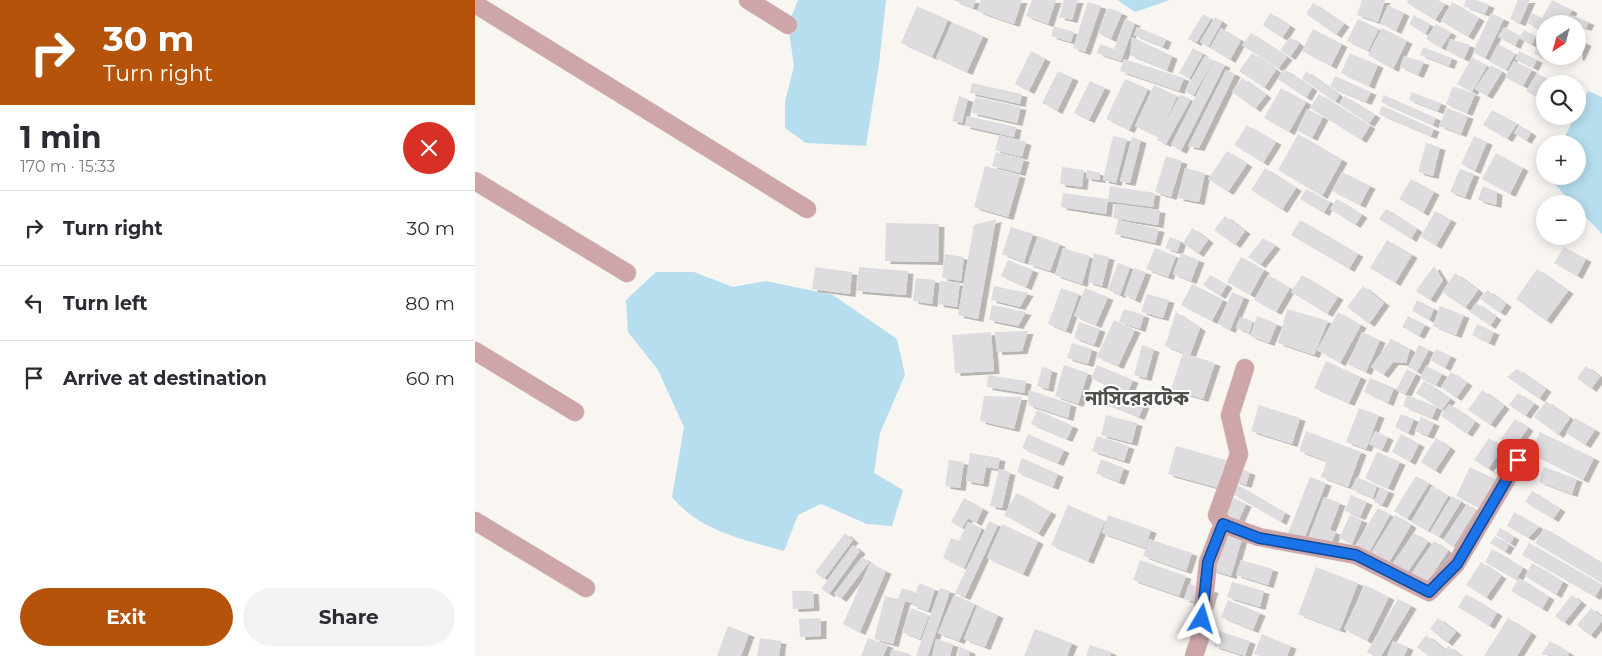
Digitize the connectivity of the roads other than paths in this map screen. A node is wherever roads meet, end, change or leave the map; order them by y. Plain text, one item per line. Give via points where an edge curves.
1 (748, 0) edge
2 (475, 4) edge
3 (788, 25) dead end
4 (475, 181) edge
5 (807, 208) dead end
6 (627, 273) dead end
7 (475, 351) edge
8 (1245, 368) dead end
9 (575, 412) dead end
10 (1518, 460) dead end
11 (475, 521) edge
12 (1223, 524) junction
13 (586, 588) dead end
14 (1194, 656) edge

1 - 3 street
2 - 5 street
4 - 6 street
7 - 9 street
8 - 12 street via 1230,415 1239,454 1217,515
10 - 12 street via 1457,564 1429,592 1356,555 1259,538
11 - 13 street
12 - 14 street via 1208,562 1200,638

